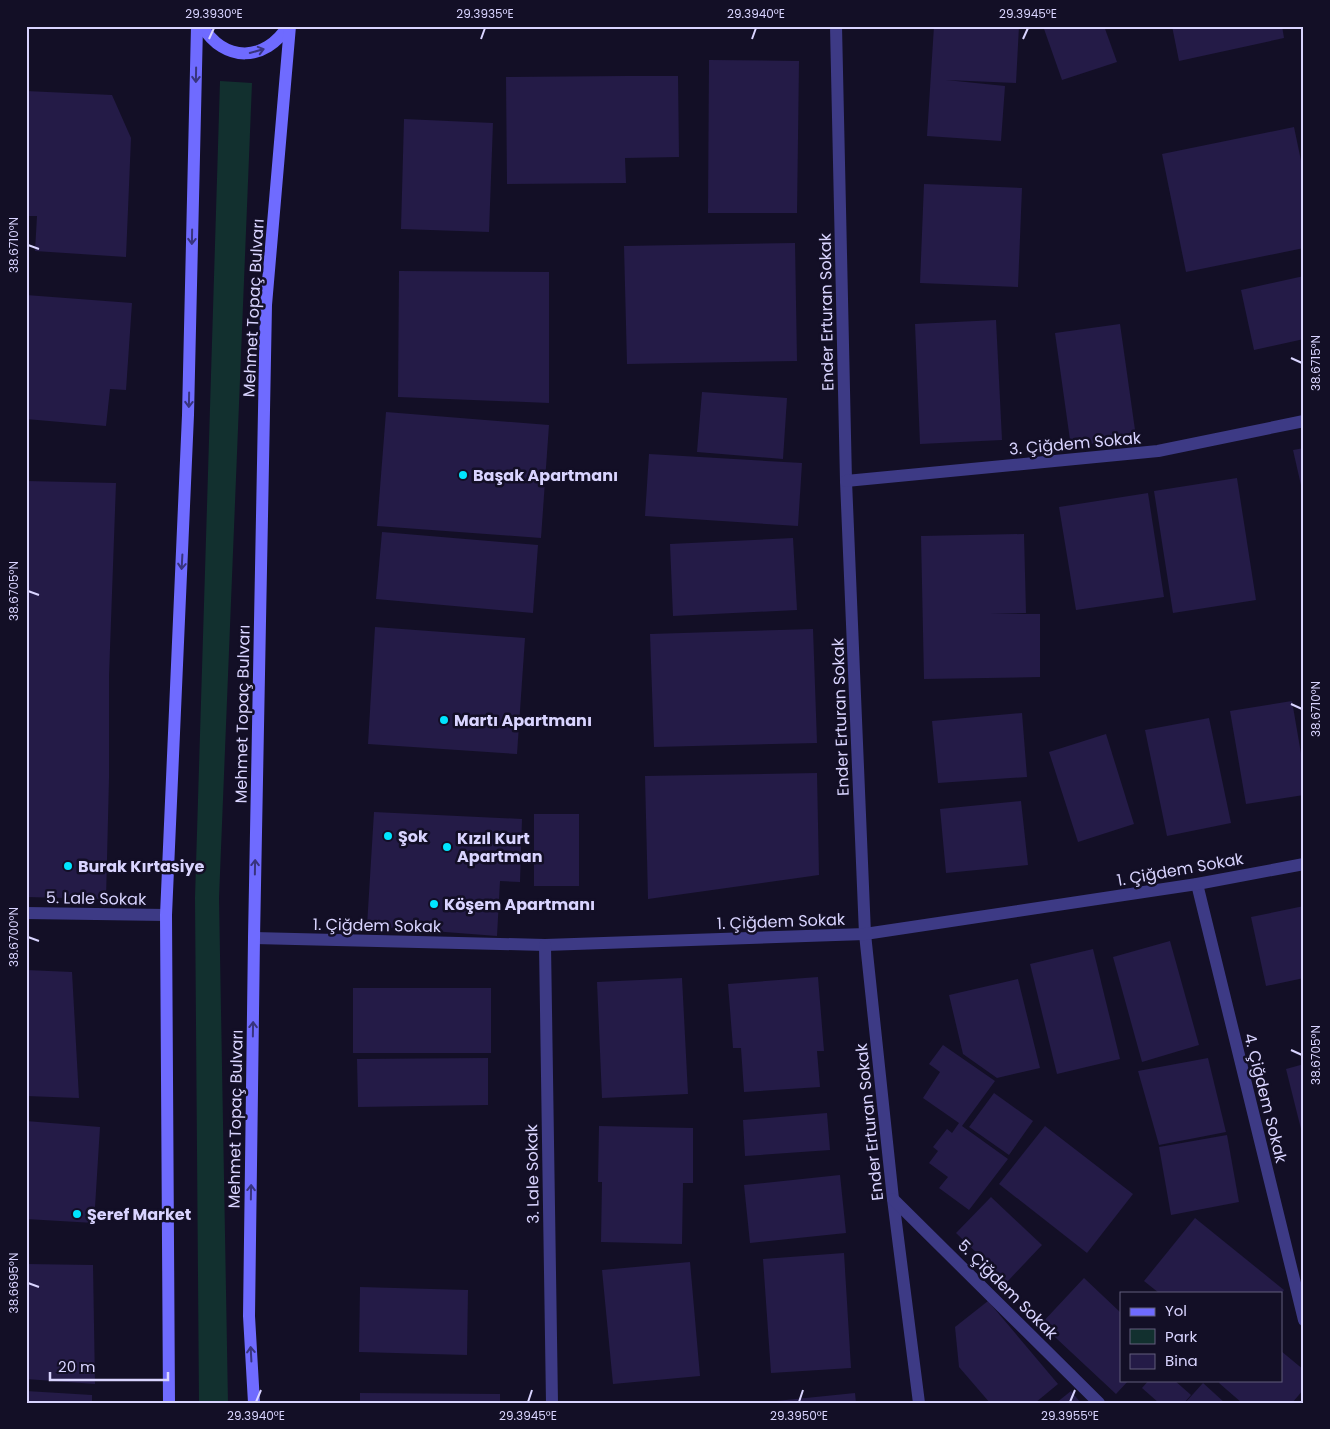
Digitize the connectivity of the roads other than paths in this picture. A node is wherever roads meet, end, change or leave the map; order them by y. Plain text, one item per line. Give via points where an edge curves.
1 (197, 26) edge
2 (202, 26) edge
3 (289, 26) edge
4 (836, 26) edge
5 (1304, 421) edge
6 (846, 481) junction
7 (1304, 864) edge
8 (1197, 884) junction
9 (26, 913) edge
10 (166, 915) junction
11 (865, 934) junction
12 (254, 938) junction
13 (545, 945) junction
14 (893, 1199) junction
15 (1304, 1320) edge
16 (168, 1403) edge
17 (254, 1403) edge
18 (552, 1403) edge
19 (920, 1403) edge
20 (1099, 1403) edge

1 -> 10 main road via 188,415
2 -> 3 main road via 210,38 235,53 264,50 276,42
12 -> 3 main road, Mehmet Topaç Bulvarı via 266,305
4 - 6 street, Ender Erturan Sokak
5 - 6 street, 3. Çiğdem Sokak via 1158,451
6 - 11 street, Ender Erturan Sokak
7 - 8 street, 1. Çiğdem Sokak
8 - 11 street, 1. Çiğdem Sokak
8 - 15 street, 4. Çiğdem Sokak
9 - 10 street, 5. Lale Sokak
10 - 16 main road
11 - 13 street, 1. Çiğdem Sokak
11 - 14 street, Ender Erturan Sokak
12 - 13 street, 1. Çiğdem Sokak
17 -> 12 main road, Mehmet Topaç Bulvarı via 249,1316
13 - 18 street, 3. Lale Sokak
14 - 19 street, Ender Erturan Sokak
14 - 20 street, 5. Çiğdem Sokak

